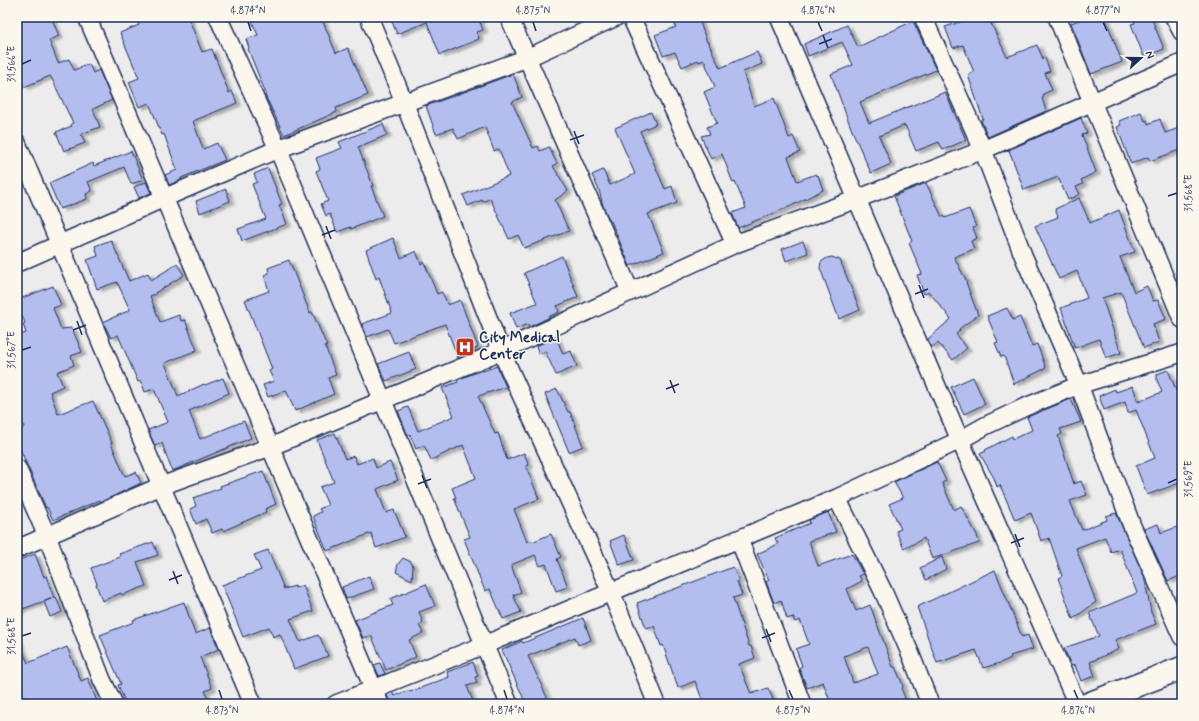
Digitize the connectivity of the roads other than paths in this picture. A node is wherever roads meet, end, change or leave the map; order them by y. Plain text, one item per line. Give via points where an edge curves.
1 (87, 17) edge
2 (218, 17) edge
3 (369, 17) edge
4 (509, 17) edge
5 (616, 17) edge
6 (632, 17) edge
7 (779, 17) edge
8 (923, 17) edge
9 (1057, 17) edge
10 (1174, 17) edge
11 (1182, 32) edge
12 (527, 58) junction
13 (1182, 63) edge
14 (404, 102) junction
15 (1092, 103) junction
16 (17, 143) edge
17 (278, 149) junction
18 (983, 150) junction
19 (164, 198) junction
20 (857, 199) junction
21 (59, 244) junction
22 (735, 244) junction
23 (17, 263) edge
24 (630, 291) junction
25 (1182, 320) edge
26 (502, 351) junction
27 (1182, 353) edge
28 (1079, 385) junction
29 (382, 400) junction
30 (960, 440) junction
31 (270, 447) junction
32 (17, 468) edge
33 (161, 486) junction
34 (837, 498) junction
35 (47, 536) junction
36 (739, 539) junction
37 (17, 549) edge
38 (611, 592) junction
39 (1182, 637) edge
40 (484, 645) junction
41 (1182, 668) edge
42 (373, 688) junction
43 (114, 704) edge
44 (253, 704) edge
45 (336, 704) edge
46 (380, 704) edge
47 (509, 704) edge
48 (656, 704) edge
49 (802, 704) edge
50 (930, 704) edge
51 (1077, 704) edge
52 (1088, 704) edge

1 - 19 street
2 - 17 street
3 - 14 street
4 - 12 street
5 - 12 street
6 - 22 street
7 - 20 street
8 - 18 street
9 - 15 street
10 - 11 street
12 - 14 street
12 - 24 street
13 - 15 street
14 - 17 street
14 - 26 street
15 - 18 street
15 - 25 street
16 - 21 street
17 - 19 street
17 - 29 street
18 - 20 street
18 - 28 street via 1023,254
19 - 21 street
19 - 31 street
20 - 22 street
20 - 30 street
21 - 23 street
21 - 33 street
22 - 24 street
24 - 26 street
26 - 29 street
26 - 38 street
27 - 28 street
28 - 30 street via 984,426
28 - 39 street via 1132,526
29 - 31 street
29 - 40 street
30 - 34 street
30 - 51 street
31 - 33 street
31 - 42 street
32 - 35 street
33 - 35 street
33 - 44 street
34 - 36 street
34 - 50 street via 883,591
35 - 37 street
35 - 43 street via 102,680
36 - 38 street
36 - 49 street
38 - 40 street
38 - 48 street
40 - 42 street
40 - 47 street
41 - 52 street
42 - 45 street
42 - 46 street

